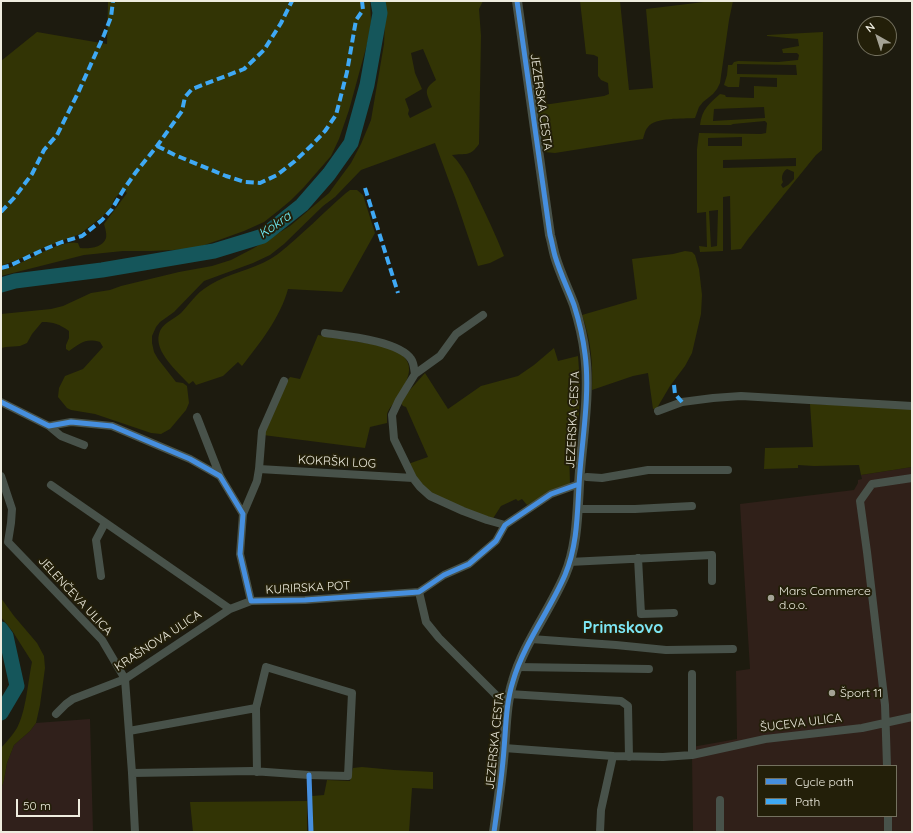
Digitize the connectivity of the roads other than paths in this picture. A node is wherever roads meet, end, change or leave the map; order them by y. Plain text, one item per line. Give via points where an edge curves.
1 (517, 1) edge
2 (483, 314) dead end
3 (325, 333) dead end
4 (415, 374) junction
5 (284, 381) dead end
6 (3, 403) edge
7 (912, 406) edge
8 (658, 411) dead end
9 (1, 412) edge
10 (197, 417) dead end
11 (49, 426) junction
12 (84, 445) dead end
13 (259, 469) junction
14 (728, 470) dead end
15 (1, 476) edge
16 (220, 476) junction
17 (587, 477) dead end
18 (413, 478) junction
19 (912, 478) edge
20 (579, 484) junction
21 (51, 485) dead end
22 (692, 506) dead end
23 (578, 509) junction
24 (243, 514) junction
25 (106, 523) junction
26 (505, 525) junction
27 (638, 558) junction
28 (569, 562) junction
29 (101, 576) dead end
30 (712, 581) dead end
31 (419, 592) junction
32 (251, 601) junction
33 (230, 608) junction
34 (674, 613) dead end
35 (531, 639) junction
36 (733, 649) dead end
37 (517, 668) junction
38 (649, 669) dead end
39 (692, 674) dead end
40 (125, 678) junction
41 (509, 694) junction
42 (507, 706) junction
43 (256, 708) junction
44 (56, 714) dead end
45 (912, 717) edge
46 (886, 723) junction
47 (129, 731) junction
48 (504, 748) junction
49 (692, 755) junction
50 (613, 756) junction
51 (629, 757) junction
52 (887, 765) edge
53 (256, 772) junction
54 (132, 773) junction
55 (720, 800) dead end
56 (888, 817) edge
57 (135, 832) edge
58 (494, 832) edge
59 (600, 832) edge
60 (720, 832) edge
61 (888, 832) edge

1 - 20 street, JEZERSKA CESTA via 550,235 582,331 585,354 586,389
2 - 4 street via 456,334 440,356
3 - 4 street via 385,343 401,349 411,359
4 - 18 street via 392,415 394,438
5 - 13 street via 262,431
6 - 9 street
6 - 11 street
7 - 8 street via 741,396 682,402
10 - 16 street
11 - 12 street via 61,436
11 - 16 street via 71,422 112,426 190,459
13 - 18 street, KOKRŠKI LOG
13 - 24 street
14 - 17 street, JEZERSKA CESTA via 648,470 602,478
15 - 40 street, JELENČEVA ULICA via 12,509 8,542 102,640
16 - 24 street
18 - 26 street via 430,496 481,518
19 - 46 street via 872,484 860,501
20 - 23 street, JEZERSKA CESTA
20 - 26 street via 551,494
21 - 25 street
22 - 23 street
23 - 28 street, JEZERSKA CESTA
24 - 32 street, KURIRSKA POT via 240,554
25 - 29 street via 96,540
25 - 33 street
26 - 31 street via 496,541 469,564 444,575
27 - 28 street
27 - 30 street via 712,555
27 - 34 street via 641,614
28 - 35 street, JEZERSKA CESTA via 565,575
31 - 32 street, KURIRSKA POT
31 - 42 street, JEZERSKA CESTA via 426,622
32 - 33 street, KRAŠNOVA ULICA
33 - 40 street, KRAŠNOVA ULICA
35 - 36 street via 666,650
35 - 37 street, JEZERSKA CESTA
37 - 38 street
37 - 41 street, JEZERSKA CESTA
39 - 49 street
40 - 44 street, KRAŠNOVA ULICA via 74,699
40 - 47 street, JELENČEVA ULICA
41 - 42 street, JEZERSKA CESTA
41 - 51 street via 622,701 628,706
42 - 48 street, JEZERSKA CESTA
43 - 47 street
43 - 53 street
43 - 53 street via 266,667 352,693 348,776
45 - 46 street, ŠUCEVA ULICA
46 - 49 street, ŠUCEVA ULICA via 765,739
46 - 52 street
47 - 54 street, JELENČEVA ULICA
48 - 50 street, ŠUCEVA ULICA
48 - 58 street, JEZERSKA CESTA
49 - 51 street, ŠUCEVA ULICA via 663,758
50 - 51 street, ŠUCEVA ULICA
50 - 59 street via 601,810
53 - 54 street
54 - 57 street, JELENČEVA ULICA
55 - 60 street
56 - 61 street

